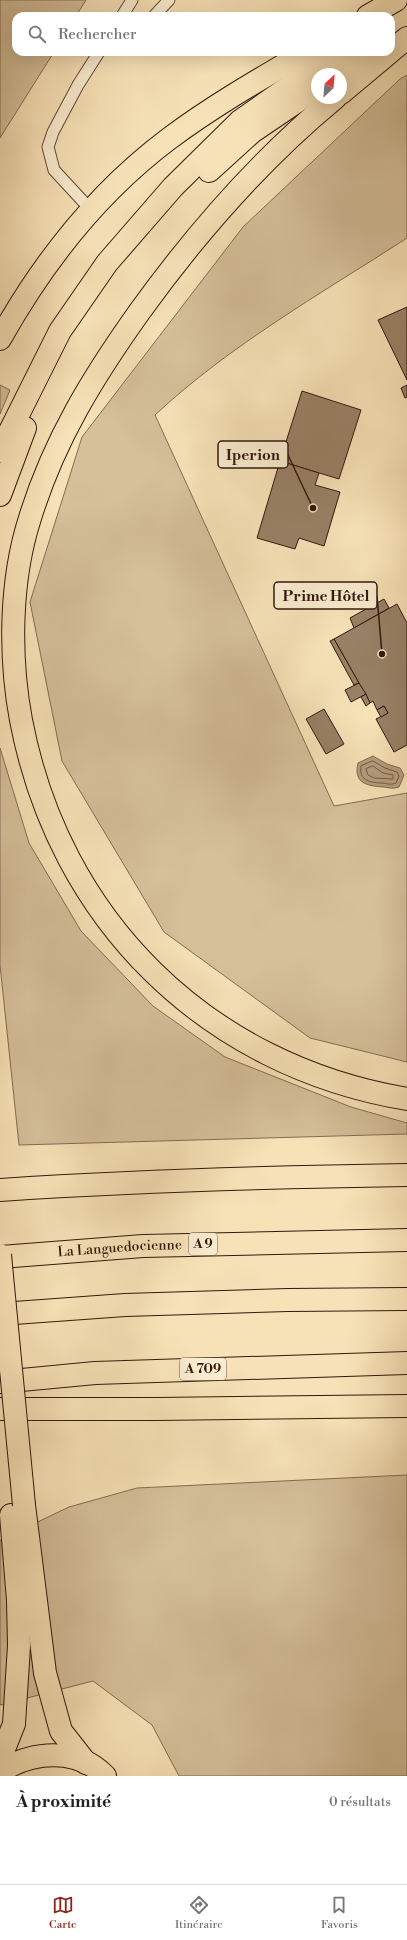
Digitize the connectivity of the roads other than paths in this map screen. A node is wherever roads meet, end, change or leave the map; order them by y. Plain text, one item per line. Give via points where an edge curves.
1 (132, 0) edge
2 (169, 0) edge
3 (396, 0) edge
4 (407, 4) edge
5 (124, 12) edge
6 (158, 12) edge
7 (375, 12) edge
8 (395, 12) edge
9 (407, 31) edge
10 (395, 38) edge
11 (407, 38) edge
12 (395, 48) edge
13 (97, 56) edge
14 (101, 56) edge
15 (299, 56) edge
16 (333, 56) edge
17 (367, 56) edge
18 (386, 56) edge
19 (93, 62) junction
20 (347, 68) edge
21 (347, 88) edge
22 (311, 92) edge
23 (327, 104) edge
24 (91, 210) junction
25 (0, 340) edge
26 (0, 450) edge
27 (0, 494) edge
28 (407, 1099) edge
29 (407, 1176) edge
30 (0, 1190) edge
31 (407, 1240) edge
32 (0, 1256) edge
33 (407, 1299) edge
34 (0, 1314) edge
35 (407, 1363) edge
36 (0, 1382) edge
37 (0, 1402) edge
38 (407, 1406) edge
39 (0, 1409) edge
40 (17, 1504) junction
41 (0, 1759) edge
42 (86, 1762) junction
43 (0, 1772) edge
44 (105, 1776) edge

1 - 5 lane
2 - 6 lane
3 - 7 main road
4 - 8 main road
9 - 10 main road
11 - 12 main road
13 - 19 lane
14 - 19 lane
15 - 24 main road via 170,138 128,173
16 - 26 main road via 240,121 173,187 107,263 60,331
17 - 20 main road
18 - 21 main road
19 - 24 lane via 53,132 48,147 54,170
22 - 27 main road via 252,132 180,198 121,270 78,330 32,409
23 - 28 main road via 260,166 180,256 100,368 69,422 47,468 23,548 13,637 16,691 28,754 54,831 94,902 135,954 179,996 251,1046 341,1084
24 - 25 main road via 57,250
29 - 30 main road via 260,1177
31 - 32 main road, La Languedocienne / A 9 via 143,1246
32 - 40 main road, bridge
33 - 34 main road via 125,1305
35 - 36 main road, A 709 via 95,1373
37 - 40 main road
38 - 39 main road
40 - 41 main road via 19,1646 14,1724
40 - 42 main road via 45,1673 61,1731
42 - 43 main road via 62,1755 37,1755 14,1763
42 - 44 main road

